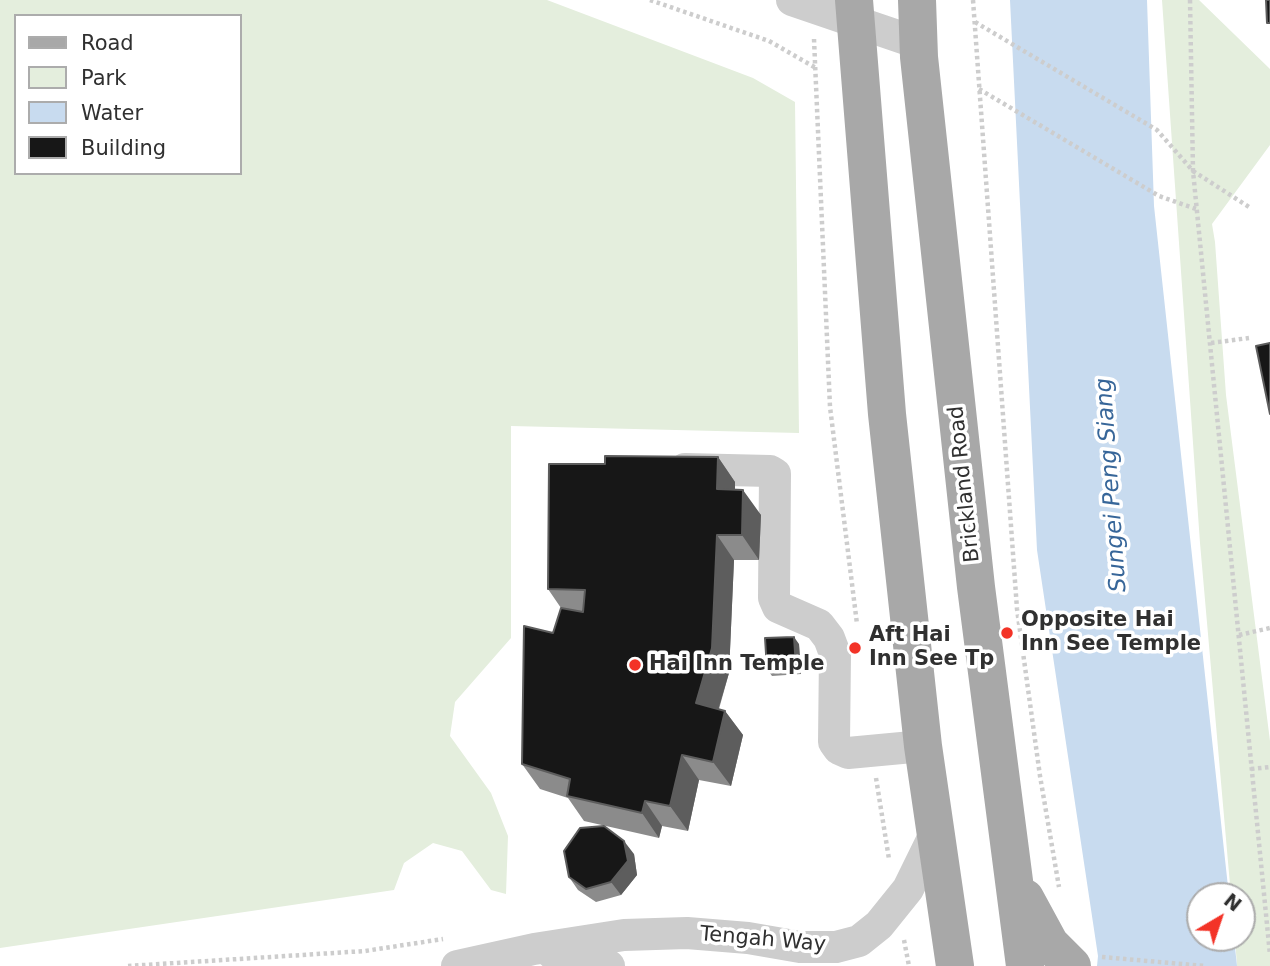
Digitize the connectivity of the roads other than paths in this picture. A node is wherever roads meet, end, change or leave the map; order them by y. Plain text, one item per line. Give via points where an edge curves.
1 (917, 0) edge
2 (802, 3) edge
3 (854, 10) edge
4 (918, 44) junction
5 (649, 468) edge
6 (923, 746) junction
7 (935, 835) junction
8 (1011, 871) junction
9 (534, 949) junction
10 (1084, 961) edge
11 (457, 966) edge
12 (609, 966) edge
13 (955, 966) edge
14 (1025, 966) edge

1 - 4 main road, Brickland Road
2 - 3 street
3 - 4 street
3 - 6 main road via 887,414
4 - 8 main road, Brickland Road via 974,574
5 - 6 street via 775,474 774,598 778,607 819,625 829,638 835,654 834,742 848,753
6 - 7 main road
7 - 9 street, Tengah Way via 897,905 859,941 836,947 800,947 687,933 624,935
7 - 13 main road
8 - 10 main road via 1049,944
8 - 14 main road, Brickland Road
9 - 11 street, Tengah Way
9 - 12 street, Tengah Way

